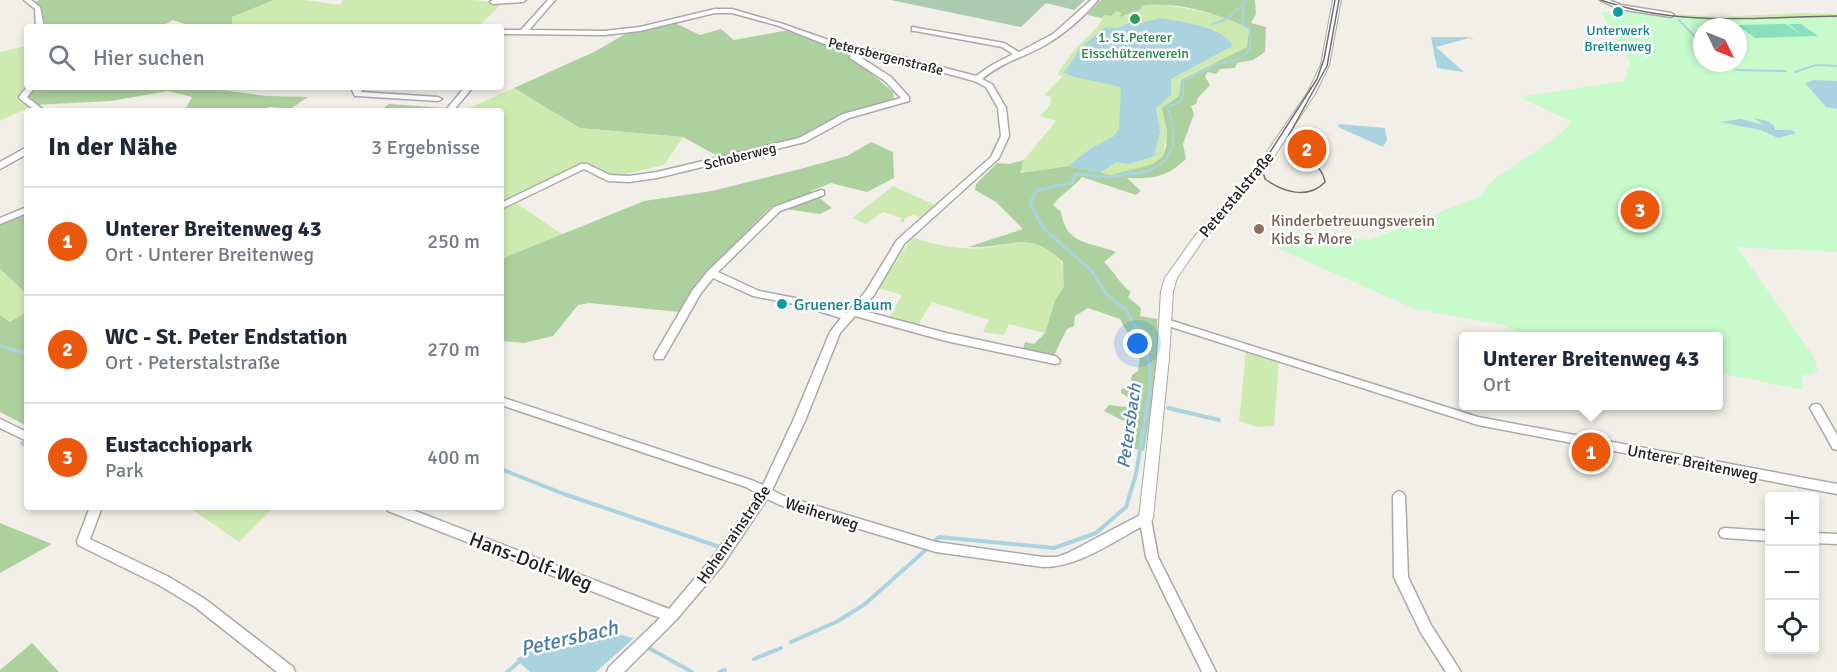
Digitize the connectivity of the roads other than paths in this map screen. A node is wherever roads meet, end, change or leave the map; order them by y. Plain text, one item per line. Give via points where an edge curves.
1 (27, 0) edge
2 (495, 0) edge
3 (523, 0) edge
4 (552, 0) edge
5 (1095, 0) edge
6 (1337, 0) edge
7 (1604, 1) edge
8 (1671, 15) dead end
9 (40, 24) edge
10 (915, 29) dead end
11 (504, 32) edge
12 (523, 32) junction
13 (855, 49) junction
14 (1017, 54) junction
15 (977, 79) junction
16 (29, 90) edge
17 (356, 90) edge
18 (466, 90) edge
19 (438, 99) dead end
20 (37, 108) edge
21 (451, 108) edge
22 (24, 152) edge
23 (0, 166) edge
24 (821, 193) dead end
25 (504, 205) edge
26 (24, 211) edge
27 (0, 221) edge
28 (711, 273) junction
29 (852, 314) junction
30 (1166, 322) junction
31 (660, 356) dead end
32 (1055, 360) dead end
33 (504, 402) edge
34 (1816, 408) dead end
35 (0, 423) edge
36 (24, 435) edge
37 (1837, 446) edge
38 (1837, 489) edge
39 (765, 493) junction
40 (1399, 496) dead end
41 (95, 510) edge
42 (400, 510) edge
43 (1146, 518) junction
44 (1725, 533) dead end
45 (1765, 536) edge
46 (1819, 538) edge
47 (1837, 539) edge
48 (671, 616) junction
49 (288, 672) edge
50 (614, 672) edge
51 (1209, 672) edge
52 (1454, 672) edge

1 - 9 street via 38,8
2 - 3 street
4 - 12 street
5 - 14 street via 1053,37
6 - 30 street, Peterstalstraße via 1327,60 1319,79 1260,170 1181,262 1167,291
7 - 8 street
10 - 14 street, Petersbergenstraße via 1004,45
11 - 12 street, Petersbergenstraße
12 - 13 street, Petersbergenstraße via 604,33 732,11
13 - 15 street, Petersbergenstraße
13 - 25 street, Schoberweg via 853,56 888,79 906,99 846,116 802,140 657,175 608,178 584,166
14 - 15 street
15 - 29 street, Hohenrainstraße via 989,86 1002,108 1005,136 996,158 900,242 870,293
16 - 20 street via 23,97
17 - 19 street via 358,94
18 - 21 street
22 - 23 street
24 - 28 street via 777,208
26 - 27 street
28 - 29 street via 758,294
28 - 31 street
29 - 32 street
29 - 39 street, Hohenrainstraße via 835,332
30 - 38 street, Unterer Breitenweg via 1478,421
30 - 43 street, Peterstalstraße
33 - 39 street, Weiherweg via 738,480
34 - 37 street
35 - 36 street
39 - 43 street, Weiherweg via 932,546 1057,562
39 - 48 street, Hohenrainstraße via 717,562
40 - 52 street via 1401,577 1426,629
41 - 49 street via 83,540 200,603
42 - 48 street, Hans-Dolf-Weg
43 - 51 street, Peterstalstraße via 1152,557
44 - 45 street
46 - 47 street
48 - 50 street, Hohenrainstraße

